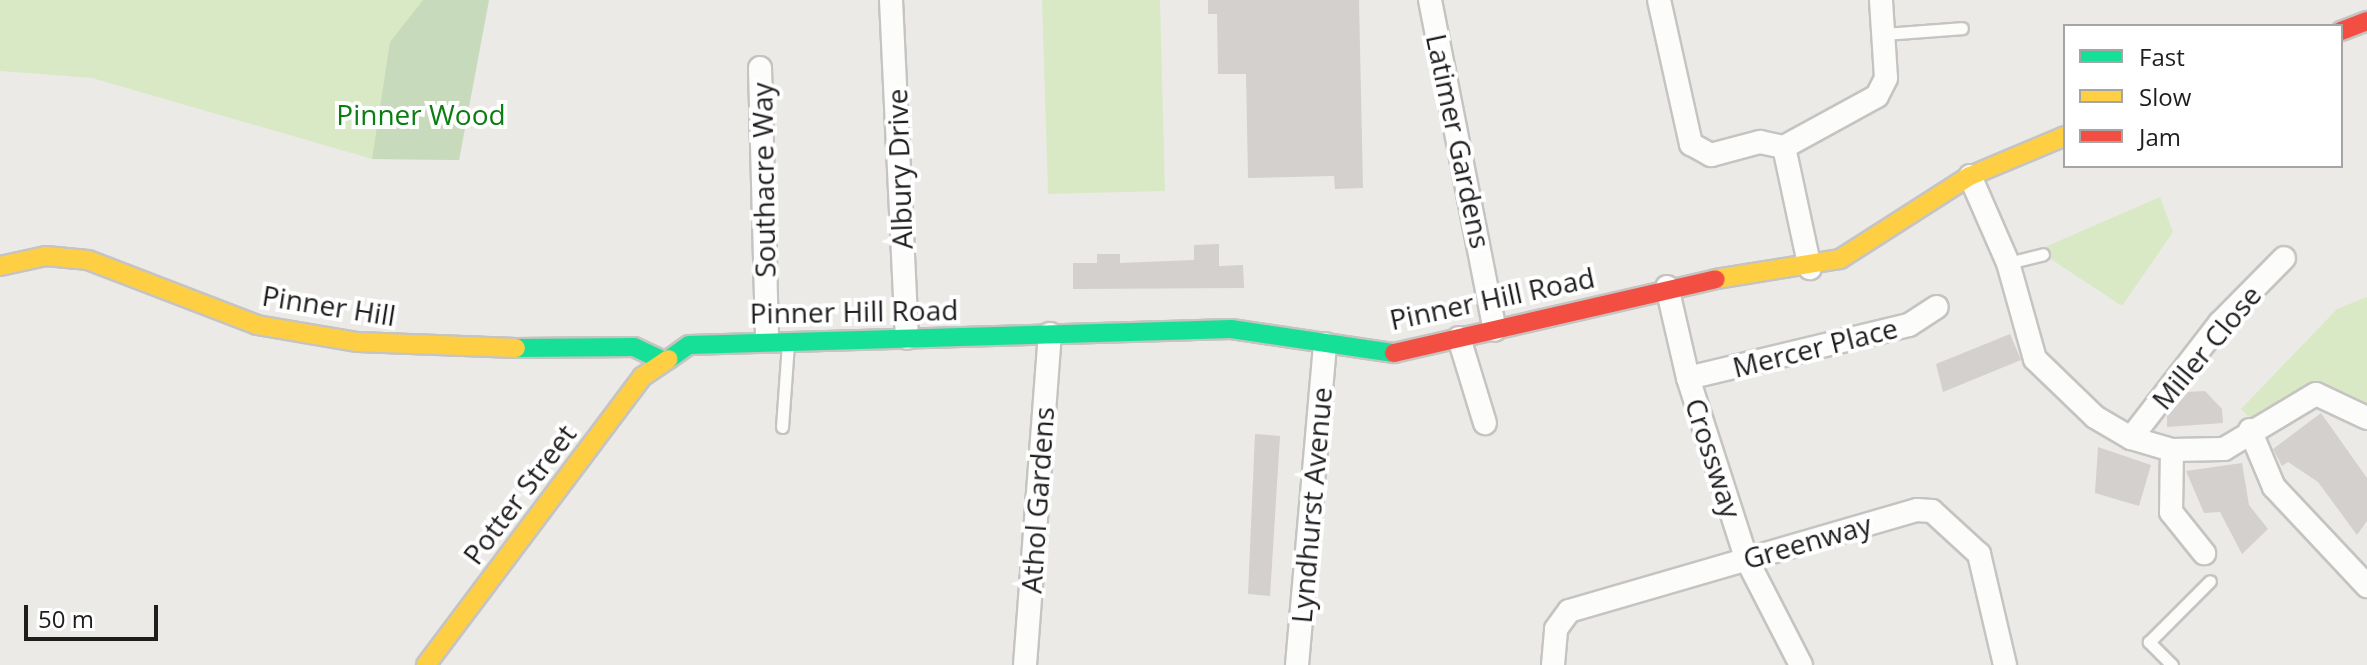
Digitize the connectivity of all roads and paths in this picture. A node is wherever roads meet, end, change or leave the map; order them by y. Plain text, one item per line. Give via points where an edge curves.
1 (891, 0) edge
2 (1430, 0) edge
3 (1659, 0) edge
4 (1881, 0) edge
5 (2367, 21) edge
6 (1962, 28) dead end
7 (2343, 30) edge
8 (1883, 34) junction
9 (760, 68) dead end
10 (2063, 137) edge
11 (1784, 147) junction
12 (1970, 176) junction
13 (2043, 254) dead end
14 (2284, 258) dead end
15 (2008, 263) junction
16 (0, 266) edge
17 (1810, 268) junction
18 (1667, 287) junction
19 (1937, 307) dead end
20 (1495, 330) junction
21 (1050, 334) junction
22 (907, 338) junction
23 (1459, 338) junction
24 (778, 340) junction
25 (1325, 344) junction
26 (660, 359) junction
27 (1688, 378) junction
28 (2367, 418) edge
29 (1485, 423) dead end
30 (782, 427) dead end
31 (2250, 430) junction
32 (2131, 438) junction
33 (2172, 450) junction
34 (2204, 553) dead end
35 (1746, 558) junction
36 (2210, 581) dead end
37 (2366, 583) edge
38 (426, 665) edge
39 (1025, 665) edge
40 (1297, 665) edge
41 (1553, 665) edge
42 (1801, 665) edge
43 (2005, 665) edge
44 (2172, 665) edge

1 - 22 street, Albury Drive
2 - 20 street, Latimer Gardens
3 - 11 street via 1691,144 1711,155 1760,142
4 - 8 street
5 - 7 street
6 - 8 lane
8 - 11 street via 1886,78 1877,96
9 - 24 street, Southacre Way
10 - 12 street, Pinner Hill Road
11 - 17 street
12 - 15 street
12 - 17 street, Pinner Hill Road via 1840,259
13 - 15 lane
14 - 32 street, Miller Close via 2220,323
15 - 32 street via 2035,359 2095,417
16 - 26 street, Pinner Hill via 46,256 88,260 257,325 358,342 468,349 634,347
17 - 18 street, Pinner Hill Road
18 - 20 street, Pinner Hill Road
18 - 27 street, Crossway
19 - 27 street, Mercer Place via 1909,325
20 - 23 street, Pinner Hill Road
21 - 22 street, Pinner Hill Road
21 - 25 street, Pinner Hill Road via 1231,329
21 - 39 street, Athol Gardens
22 - 24 street, Pinner Hill Road
23 - 25 street, Pinner Hill Road via 1395,353
23 - 29 street
24 - 26 street, Pinner Hill Road via 689,345
24 - 30 lane
25 - 40 street, Lyndhurst Avenue
26 - 38 street, Potter Street
27 - 35 street, Crossway
28 - 31 street via 2316,394
31 - 33 street via 2224,449
31 - 37 street via 2274,487
32 - 33 street
33 - 34 street via 2171,512
35 - 41 street, Greenway via 1569,611 1556,629
35 - 42 street, Crossway
35 - 43 street, Greenway via 1932,511 1979,554
36 - 44 lane via 2149,642

